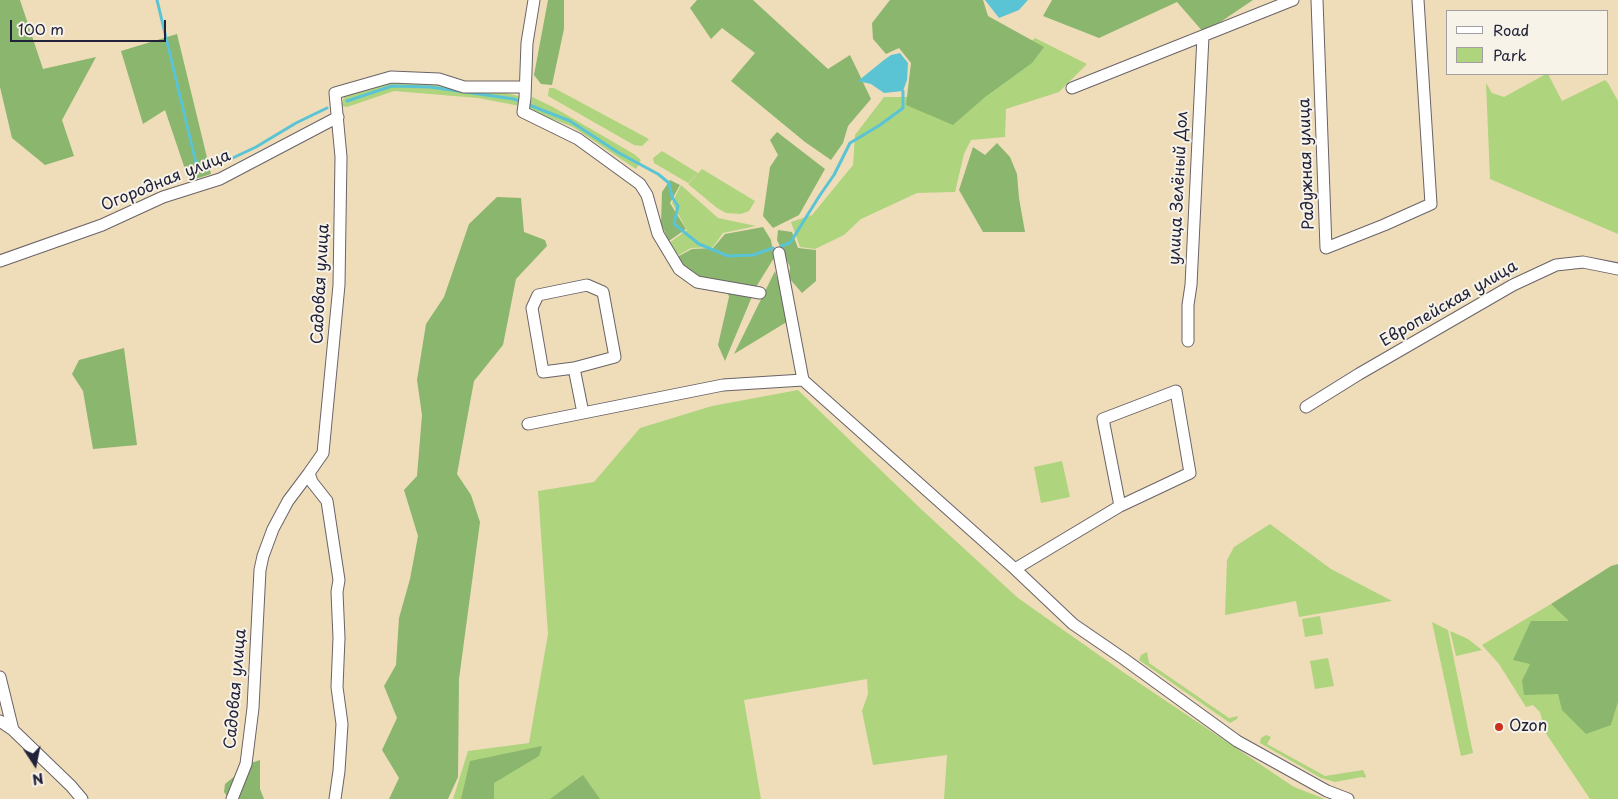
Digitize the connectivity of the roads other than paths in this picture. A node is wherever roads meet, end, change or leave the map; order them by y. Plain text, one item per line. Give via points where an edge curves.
1 (534, 0) edge
2 (1293, 0) edge
3 (1317, 0) edge
4 (1418, 0) edge
5 (1203, 36) junction
6 (1072, 88) dead end
7 (524, 101) junction
8 (338, 117) junction
9 (779, 253) dead end
10 (0, 261) edge
11 (1618, 269) edge
12 (760, 293) dead end
13 (1188, 341) dead end
14 (574, 368) junction
15 (803, 380) junction
16 (1306, 407) dead end
17 (582, 413) junction
18 (528, 424) dead end
19 (309, 473) junction
20 (1120, 506) junction
21 (1015, 569) junction
22 (0, 676) edge
23 (0, 721) edge
24 (13, 730) junction
25 (82, 799) edge
26 (232, 799) edge
27 (335, 799) edge
28 (1348, 799) edge

1 - 7 street via 527,43
2 - 5 street
3 - 4 street, Радужная улица via 1326,248 1431,204
5 - 6 street
5 - 13 street, улица Зелёный Дол
7 - 8 street, Садовая улица via 439,80 391,77 335,92
7 - 12 street via 640,184 647,195 658,234 679,269 697,282
8 - 10 street, Огородная улица via 220,179 163,197 102,225
8 - 19 street, Садовая улица via 341,157 339,285 323,453
9 - 15 street
11 - 16 street, Европейская улица via 1583,262 1556,265 1513,285
14 - 14 street via 543,372 532,308 538,295 587,285 603,292 615,357
14 - 17 street
15 - 17 street via 723,385
15 - 21 street
17 - 18 street
19 - 26 street, Садовая улица via 288,501 263,556 246,764
19 - 27 street via 327,501 339,580 338,687 342,724
20 - 20 street via 1190,472 1176,391 1104,419
20 - 21 street
21 - 28 street via 1073,624 1237,741 1327,791
22 - 24 street
23 - 24 street
24 - 25 street

